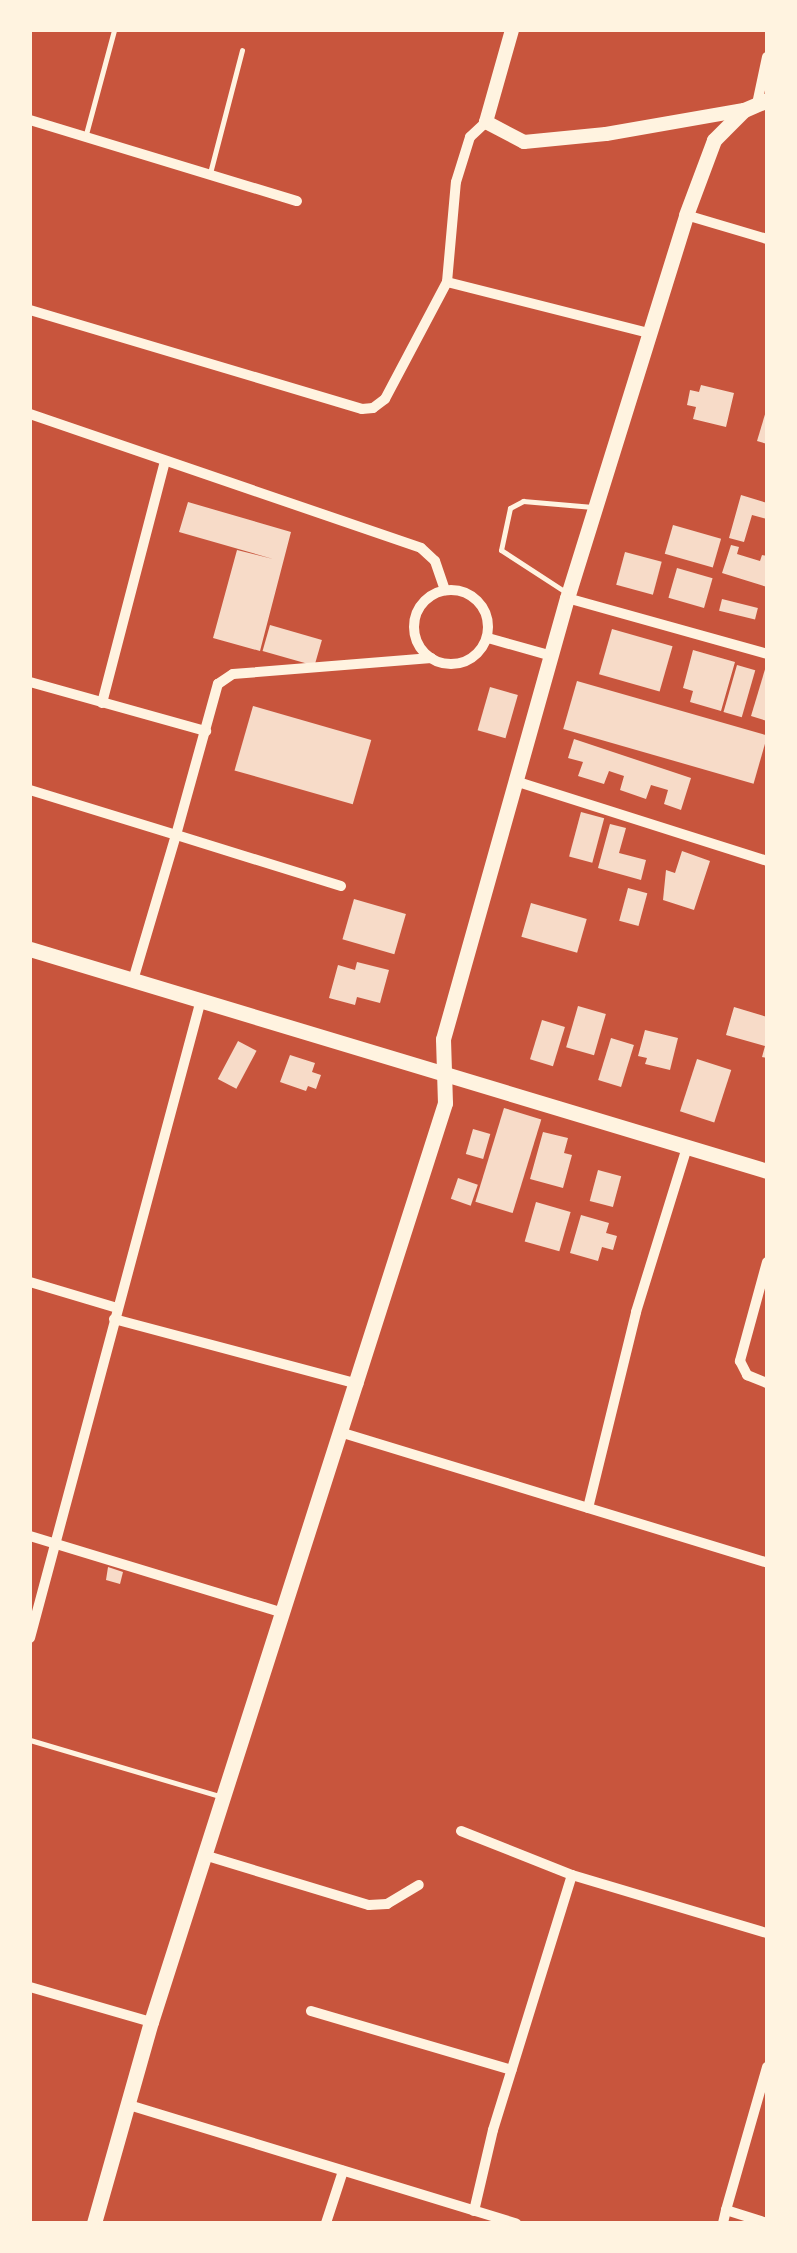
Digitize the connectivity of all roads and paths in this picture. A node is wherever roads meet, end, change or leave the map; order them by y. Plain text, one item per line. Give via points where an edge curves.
1 (114, 30) edge
2 (512, 30) edge
3 (242, 50) dead end
4 (767, 57) edge
5 (756, 105) edge
6 (30, 120) edge
7 (486, 122) junction
8 (85, 137) junction
9 (210, 174) junction
10 (297, 201) dead end
11 (686, 215) junction
12 (767, 240) edge
13 (447, 282) junction
14 (30, 310) edge
15 (649, 333) junction
16 (30, 414) edge
17 (166, 462) junction
18 (596, 507) junction
19 (445, 590) junction
20 (568, 596) junction
21 (488, 638) junction
22 (767, 654) edge
23 (552, 656) junction
24 (431, 658) junction
25 (30, 682) edge
26 (102, 703) junction
27 (206, 731) junction
28 (515, 781) junction
29 (30, 790) edge
30 (176, 835) junction
31 (767, 861) edge
32 (340, 886) dead end
33 (30, 949) edge
34 (133, 980) junction
35 (201, 1000) junction
36 (444, 1073) junction
37 (687, 1147) junction
38 (767, 1171) edge
39 (767, 1262) edge
40 (30, 1282) edge
41 (115, 1314) junction
42 (767, 1383) edge
43 (358, 1384) junction
44 (343, 1433) junction
45 (588, 1508) junction
46 (30, 1536) edge
47 (56, 1544) junction
48 (767, 1563) edge
49 (283, 1613) junction
50 (30, 1638) edge
51 (30, 1740) edge
52 (223, 1797) junction
53 (461, 1831) dead end
54 (204, 1855) junction
55 (572, 1875) junction
56 (419, 1885) dead end
57 (767, 1933) edge
58 (30, 1986) edge
59 (311, 2012) dead end
60 (151, 2022) junction
61 (767, 2067) edge
62 (511, 2070) junction
63 (129, 2106) junction
64 (343, 2171) junction
65 (726, 2210) junction
66 (474, 2212) junction
67 (94, 2223) edge
68 (326, 2223) edge
69 (516, 2223) edge
70 (723, 2223) edge
71 (767, 2223) edge

1 - 8 lane
2 - 7 street
3 - 9 lane
4 - 5 street
5 - 7 street via 606,134 524,142
5 - 11 main road via 714,140
6 - 8 street
7 - 13 street via 470,137 456,182
8 - 9 street
9 - 10 street
11 - 12 street
11 - 15 main road
13 - 14 street via 386,400 362,409
13 - 15 street
15 - 18 main road
16 - 17 street
17 - 19 street via 421,548 436,561
17 - 26 street
18 - 20 main road
18 - 20 lane via 523,501 510,508 501,550
19 - 21 street via 480,602
19 - 24 street via 430,596 416,615 416,639
20 - 22 street
20 - 23 main road
21 - 23 street
21 - 24 street via 464,662
23 - 28 main road
24 - 27 street via 224,676
25 - 26 street
26 - 27 street
27 - 30 street
28 - 31 street
28 - 36 main road via 443,1039
29 - 30 street
30 - 32 street
30 - 34 street
33 - 34 main road
34 - 35 main road
35 - 36 main road
35 - 41 street
36 - 37 main road
36 - 43 main road via 446,1104
37 - 38 main road
37 - 45 street via 636,1312
39 - 42 street via 740,1361 746,1375
40 - 41 street
41 - 43 street
41 - 47 street
43 - 44 main road
44 - 45 street
44 - 49 main road
45 - 48 street
46 - 47 street
47 - 49 street
47 - 50 street
49 - 52 main road
51 - 52 lane
52 - 54 main road
53 - 55 street
54 - 56 street via 369,1904 387,1904
54 - 60 main road
55 - 57 street
55 - 62 street
58 - 60 street
59 - 62 street
60 - 63 main road
61 - 65 street
62 - 66 street
63 - 64 street
63 - 67 main road
64 - 66 street
64 - 68 street
65 - 70 street
65 - 71 street
66 - 69 street

